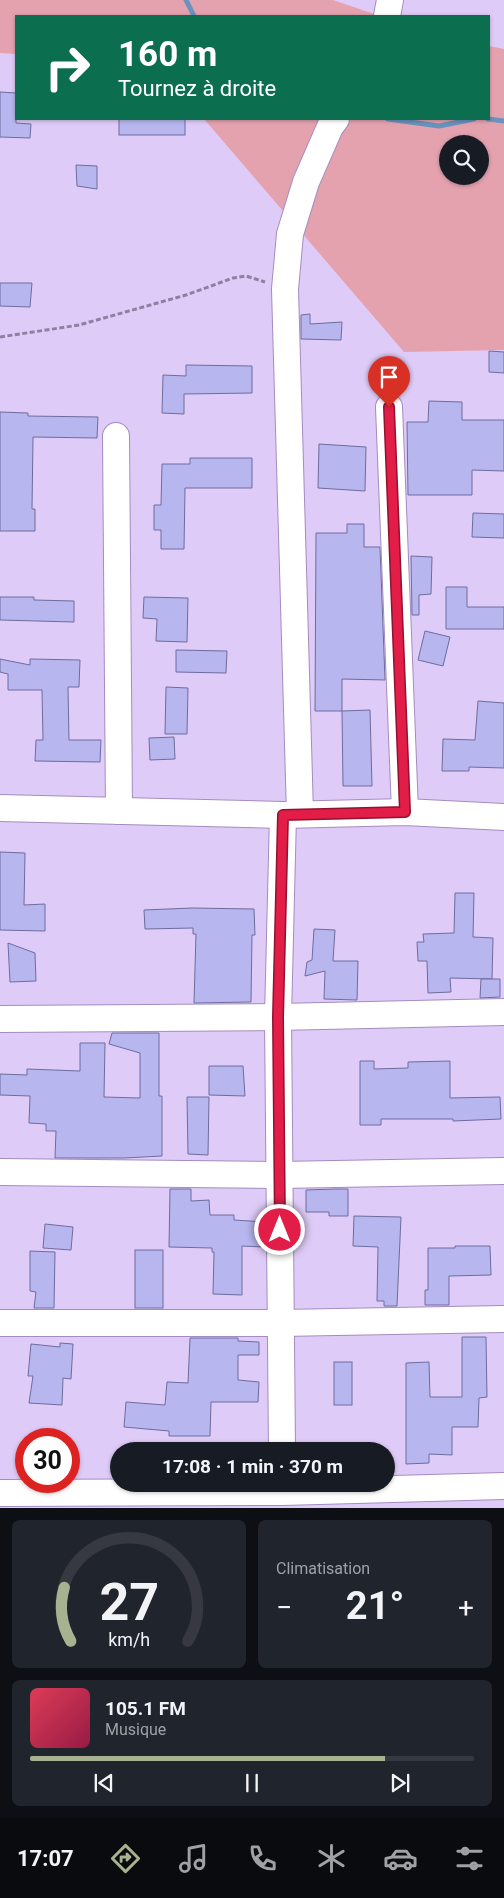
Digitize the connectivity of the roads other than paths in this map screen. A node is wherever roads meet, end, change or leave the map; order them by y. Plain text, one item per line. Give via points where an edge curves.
1 (390, 0) edge
2 (387, 15) edge
3 (335, 120) edge
4 (389, 407) dead end
5 (116, 436) dead end
6 (0, 808) edge
7 (119, 811) junction
8 (405, 812) junction
9 (291, 814) junction
10 (504, 817) edge
11 (504, 1012) edge
12 (278, 1017) junction
13 (0, 1019) edge
14 (504, 1171) edge
15 (0, 1172) edge
16 (279, 1175) junction
17 (504, 1319) edge
18 (0, 1323) edge
19 (281, 1323) junction
20 (282, 1442) edge
21 (504, 1486) edge
22 (0, 1493) edge
23 (282, 1495) edge
24 (422, 1498) edge
25 (116, 1500) edge

1 - 2 street
3 - 9 street via 306,182 290,234 285,289
4 - 8 street
5 - 7 street
6 - 7 street
7 - 9 street
8 - 9 street
8 - 10 street
9 - 12 street
11 - 12 street
12 - 13 street
12 - 16 street
14 - 16 street
15 - 16 street
16 - 19 street
17 - 19 street
18 - 19 street
19 - 20 street
21 - 24 street
22 - 25 street
23 - 24 street
23 - 25 street

